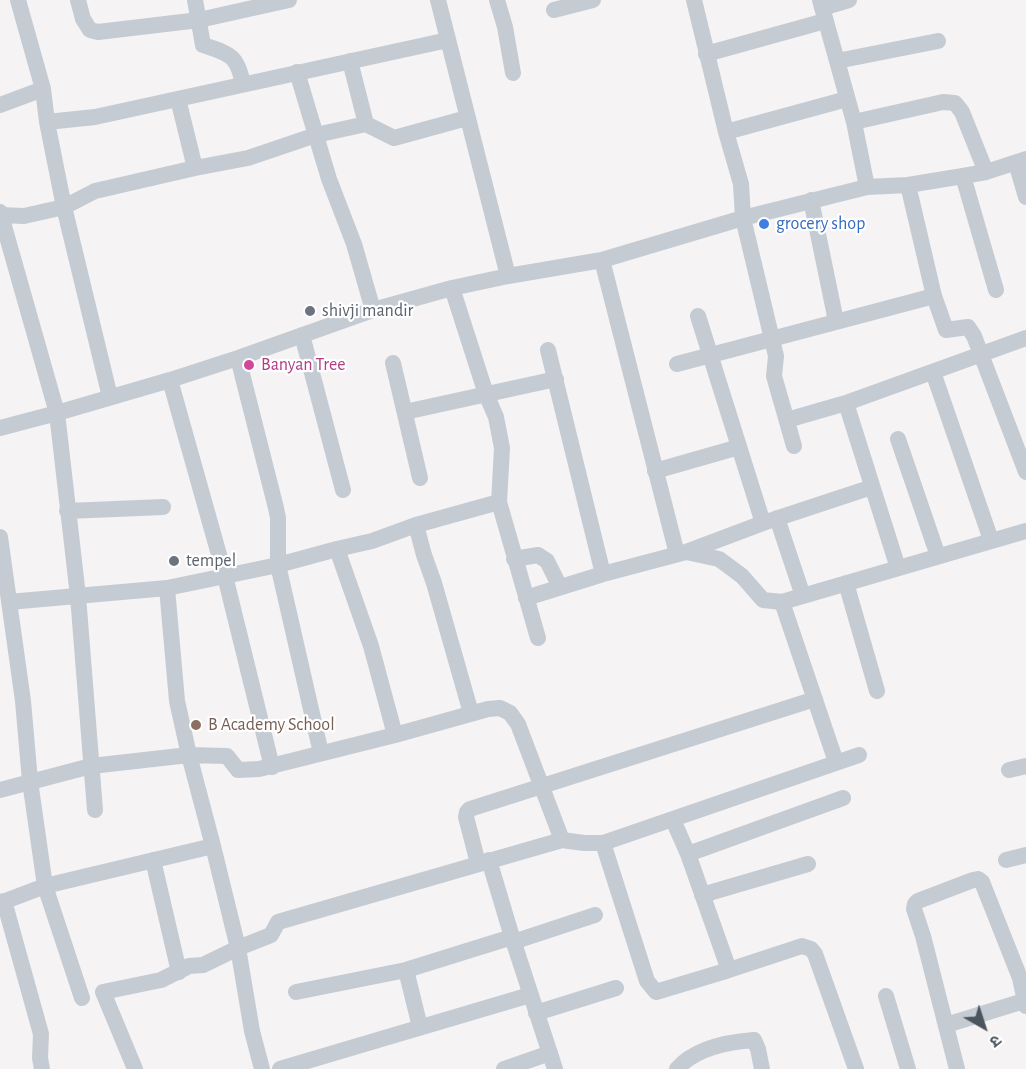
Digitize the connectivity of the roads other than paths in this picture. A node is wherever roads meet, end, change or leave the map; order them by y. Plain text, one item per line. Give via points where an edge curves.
1 (18, 0) edge
2 (78, 0) edge
3 (195, 0) edge
4 (289, 0) edge
5 (438, 0) edge
6 (497, 0) edge
7 (593, 0) edge
8 (694, 0) edge
9 (849, 0) edge
10 (554, 9) dead end
11 (822, 10) edge
12 (199, 20) junction
13 (448, 40) junction
14 (938, 41) dead end
15 (706, 54) junction
16 (350, 61) junction
17 (837, 61) junction
18 (297, 72) junction
19 (513, 72) dead end
20 (243, 84) junction
21 (43, 89) junction
22 (178, 99) junction
23 (847, 99) junction
24 (0, 105) edge
25 (467, 118) junction
26 (47, 122) junction
27 (854, 122) junction
28 (366, 124) junction
29 (726, 132) junction
30 (316, 135) junction
31 (1021, 161) edge
32 (195, 168) junction
33 (986, 172) junction
34 (963, 176) junction
35 (909, 185) junction
36 (867, 188) junction
37 (1026, 197) edge
38 (812, 200) junction
39 (64, 207) junction
40 (0, 214) edge
41 (743, 218) junction
42 (602, 260) junction
43 (508, 276) junction
44 (452, 288) junction
45 (996, 290) dead end
46 (934, 296) junction
47 (373, 310) junction
48 (698, 316) dead end
49 (836, 321) junction
50 (302, 334) junction
51 (771, 338) junction
52 (1026, 338) edge
53 (548, 350) dead end
54 (710, 355) junction
55 (981, 355) junction
56 (238, 358) junction
57 (393, 363) dead end
58 (678, 363) dead end
59 (933, 372) junction
60 (556, 379) junction
61 (170, 380) junction
62 (486, 394) junction
63 (111, 397) junction
64 (846, 403) junction
65 (405, 412) junction
66 (57, 413) junction
67 (787, 420) junction
68 (0, 428) edge
69 (898, 439) dead end
70 (794, 446) dead end
71 (739, 447) junction
72 (655, 471) junction
73 (1026, 472) edge
74 (420, 478) dead end
75 (872, 487) junction
76 (343, 490) dead end
77 (499, 502) junction
78 (163, 507) dead end
79 (67, 511) junction
80 (770, 521) junction
81 (416, 525) junction
82 (1026, 531) edge
83 (0, 537) edge
84 (991, 540) junction
85 (337, 549) junction
86 (681, 553) junction
87 (938, 556) junction
88 (514, 559) junction
89 (278, 565) junction
90 (898, 568) junction
91 (603, 574) junction
92 (225, 576) junction
93 (846, 583) junction
94 (560, 587) junction
95 (167, 588) junction
96 (78, 596) junction
97 (803, 596) junction
98 (526, 598) junction
99 (9, 602) junction
100 (782, 602) junction
101 (538, 638) dead end
102 (877, 691) dead end
103 (815, 699) junction
104 (471, 713) junction
105 (395, 735) junction
106 (321, 753) junction
107 (189, 755) junction
108 (859, 755) dead end
109 (837, 762) junction
110 (91, 766) junction
111 (1026, 766) edge
112 (272, 767) junction
113 (1009, 770) dead end
114 (30, 781) junction
115 (541, 787) junction
116 (0, 790) edge
117 (843, 798) dead end
118 (95, 810) dead end
119 (673, 820) junction
120 (562, 840) junction
121 (603, 843) junction
122 (213, 846) junction
123 (688, 854) junction
124 (1026, 855) edge
125 (153, 860) junction
126 (1006, 860) dead end
127 (484, 862) junction
128 (808, 864) dead end
129 (45, 886) junction
130 (702, 895) junction
131 (2, 902) edge
132 (595, 915) dead end
133 (513, 939) junction
134 (238, 948) junction
135 (406, 970) junction
136 (729, 970) junction
137 (178, 972) junction
138 (616, 988) dead end
139 (296, 992) dead end
140 (530, 995) junction
141 (886, 996) dead end
142 (82, 998) dead end
143 (1025, 1004) edge
144 (536, 1013) junction
145 (946, 1025) junction
146 (420, 1027) junction
147 (552, 1061) edge
148 (291, 1068) edge
149 (42, 1069) edge
150 (135, 1069) edge
151 (262, 1069) edge
152 (504, 1069) edge
153 (677, 1069) edge
154 (762, 1069) edge
155 (856, 1069) edge
156 (908, 1069) edge
157 (957, 1069) edge

1 - 21 street
2 - 12 street via 83,19 90,30 98,32
3 - 12 street
4 - 12 street
5 - 13 street
6 - 19 street
7 - 10 street
8 - 15 street
9 - 11 street
11 - 15 street
11 - 17 street
12 - 20 street via 204,45 227,52 239,67
13 - 16 street
13 - 25 street
14 - 17 street
15 - 29 street
16 - 18 street
16 - 28 street
17 - 23 street
18 - 20 street
18 - 30 street
20 - 22 street
21 - 24 street
21 - 26 street
22 - 26 street via 95,117
22 - 32 street
23 - 27 street
23 - 29 street
25 - 28 street via 394,138
25 - 43 street
26 - 39 street
27 - 33 street via 943,102 955,103
27 - 36 street
28 - 30 street
29 - 41 street via 741,184
30 - 32 street via 248,158
30 - 47 street
31 - 33 street
31 - 37 street
32 - 39 street via 95,191
33 - 34 street
34 - 35 street
34 - 45 street
35 - 36 street
35 - 46 street
36 - 38 street
38 - 41 street
38 - 49 street
39 - 40 street via 24,216
39 - 63 street
40 - 66 street
41 - 42 street
41 - 51 street
42 - 43 street
42 - 72 street
43 - 44 street
44 - 47 street
44 - 62 street
46 - 49 street
46 - 55 street via 946,330 968,327
47 - 50 street
48 - 54 street
49 - 51 street
50 - 56 street
50 - 76 street
51 - 54 street
51 - 67 street via 776,356 774,376
52 - 55 street
53 - 60 street
54 - 58 street
54 - 71 street
55 - 59 street
55 - 73 street
56 - 61 street
56 - 89 street via 278,518
57 - 65 street
59 - 64 street
59 - 84 street
60 - 62 street
60 - 91 street
61 - 63 street
61 - 92 street
62 - 65 street
62 - 77 street via 496,417 502,448
63 - 66 street
64 - 67 street
64 - 75 street
65 - 74 street
66 - 68 street
66 - 79 street
67 - 70 street
69 - 87 street
71 - 72 street
71 - 80 street
72 - 86 street
75 - 80 street
75 - 90 street
77 - 81 street
77 - 88 street
78 - 79 street
79 - 96 street
80 - 86 street
80 - 97 street
81 - 85 street
81 - 104 street
82 - 84 street
83 - 99 street
84 - 87 street
85 - 89 street
85 - 105 street via 371,646
86 - 91 street
86 - 100 street via 719,559 742,576 763,600
87 - 90 street
88 - 94 street via 538,555 547,561
88 - 98 street
89 - 92 street
89 - 106 street
90 - 93 street
91 - 94 street
92 - 95 street
92 - 112 street
93 - 97 street
93 - 102 street
94 - 98 street
95 - 96 street
95 - 107 street via 177,701
96 - 99 street
96 - 110 street
97 - 100 street
98 - 101 street
99 - 114 street
100 - 103 street
103 - 109 street
103 - 115 street
104 - 105 street
104 - 115 street via 500,708 510,713 518,724
105 - 106 street
106 - 112 street
107 - 110 street
107 - 112 street via 227,756 238,770
107 - 122 street
108 - 109 street
109 - 119 street
110 - 114 street
110 - 118 street
111 - 113 street
114 - 116 street
114 - 129 street
115 - 120 street
115 - 127 street via 467,812
117 - 123 street
119 - 121 street
119 - 123 street
120 - 121 street
120 - 127 street
121 - 136 street via 647,981 656,992
122 - 125 street
122 - 134 street
123 - 130 street
124 - 126 street
125 - 129 street
125 - 137 street
127 - 133 street
127 - 134 street via 278,922 271,935
128 - 130 street
129 - 131 street
129 - 142 street
130 - 136 street
131 - 149 street via 41,1034
132 - 133 street
133 - 135 street
133 - 140 street
134 - 137 street via 203,966 189,966
134 - 151 street
135 - 139 street
135 - 146 street
136 - 155 street via 802,946 810,949
137 - 150 street via 161,980 103,992
138 - 144 street
140 - 144 street
140 - 146 street
141 - 156 street
143 - 145 street
143 - 145 street via 1020,978 988,896 982,882 973,880 918,901 914,909
144 - 147 street
145 - 157 street
146 - 148 street
147 - 152 street
153 - 154 street via 699,1052 754,1040

